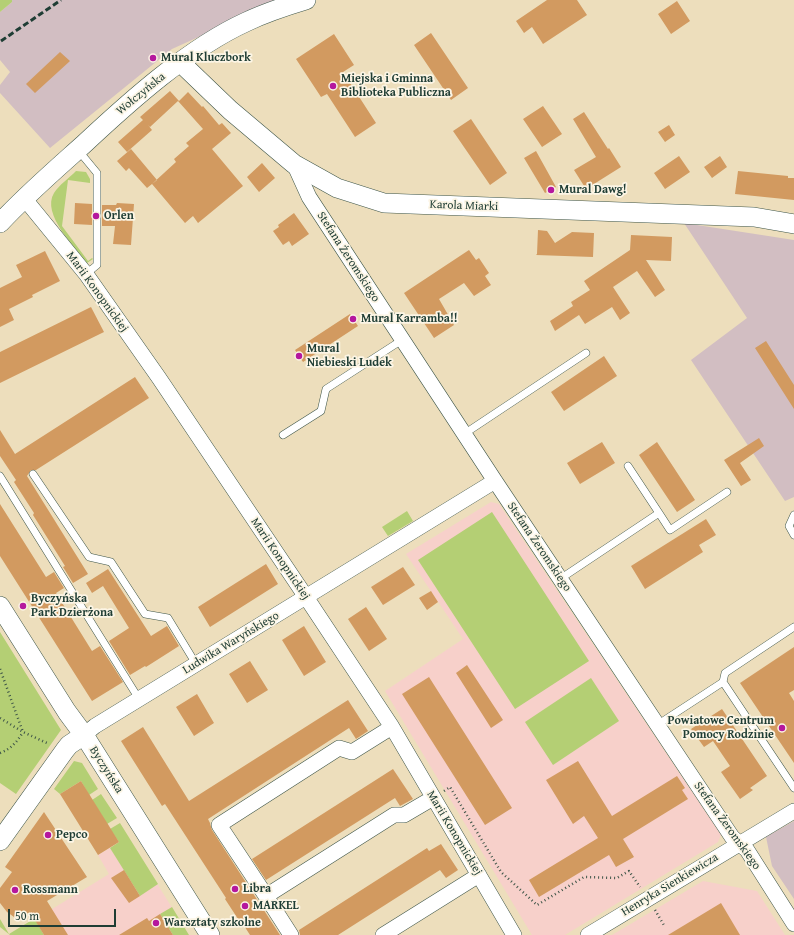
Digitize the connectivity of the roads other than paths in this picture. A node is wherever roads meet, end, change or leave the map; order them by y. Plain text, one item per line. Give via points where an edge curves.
1 (306, 0) edge
2 (181, 63) junction
3 (78, 149) junction
4 (294, 164) junction
5 (24, 198) junction
6 (0, 223) edge
7 (794, 224) edge
8 (86, 274) junction
9 (402, 340) junction
10 (586, 353) dead end
11 (464, 434) junction
12 (283, 435) dead end
13 (628, 466) dead end
14 (33, 474) dead end
15 (0, 476) edge
16 (495, 481) junction
17 (727, 492) dead end
18 (659, 513) junction
19 (794, 515) edge
20 (794, 535) edge
21 (560, 579) junction
22 (306, 597) junction
23 (0, 606) edge
24 (794, 627) edge
25 (196, 664) junction
26 (723, 682) junction
27 (139, 700) junction
28 (657, 725) junction
29 (392, 727) junction
30 (84, 735) junction
31 (794, 788) edge
32 (433, 798) junction
33 (794, 811) edge
34 (0, 841) edge
35 (739, 844) junction
36 (479, 875) junction
37 (266, 896) junction
38 (794, 924) edge
39 (210, 935) edge
40 (291, 935) edge
41 (383, 935) edge
42 (514, 935) edge
43 (588, 935) edge

1 - 2 street, Wołczyńska via 246,22 209,42
2 - 3 street, Wołczyńska via 112,118
2 - 4 street, Karola Miarki via 230,110
3 - 5 street, Wołczyńska
3 - 8 lane via 96,174 97,265
4 - 7 street, Karola Miarki via 337,188 384,203 754,217
4 - 9 street, Stefana Żeromskiego via 309,197
5 - 6 street, Wołczyńska
5 - 8 street, Marii Konopnickiej
8 - 22 street, Marii Konopnickiej
9 - 11 street, Stefana Żeromskiego
9 - 12 lane via 326,389 321,411
10 - 11 lane
11 - 16 street, Stefana Żeromskiego
13 - 18 lane
14 - 25 lane via 90,557 111,562 145,614 168,618
15 - 27 lane
16 - 21 street, Stefana Żeromskiego
16 - 22 street, Ludwika Waryńskiego
17 - 18 lane via 670,530
18 - 21 lane
19 - 20 lane via 789,526
21 - 28 street, Stefana Żeromskiego
22 - 25 street, Ludwika Waryńskiego
22 - 29 street, Marii Konopnickiej
23 - 30 street, Byczyńska
24 - 26 lane via 726,673
25 - 27 street, Ludwika Waryńskiego
26 - 28 lane
26 - 31 lane
27 - 30 street, Ludwika Waryńskiego
28 - 35 street, Stefana Żeromskiego
29 - 32 street, Marii Konopnickiej
29 - 37 street via 352,752 339,748 219,825
30 - 34 street, Ludwika Waryńskiego via 65,750
30 - 39 street, Byczyńska
32 - 36 street, Marii Konopnickiej
32 - 37 street via 404,815 394,816
33 - 35 street, Henryka Sienkiewicza
35 - 38 street, Stefana Żeromskiego via 747,850
35 - 43 street, Henryka Sienkiewicza
36 - 41 street
36 - 42 street, Marii Konopnickiej
37 - 40 street

